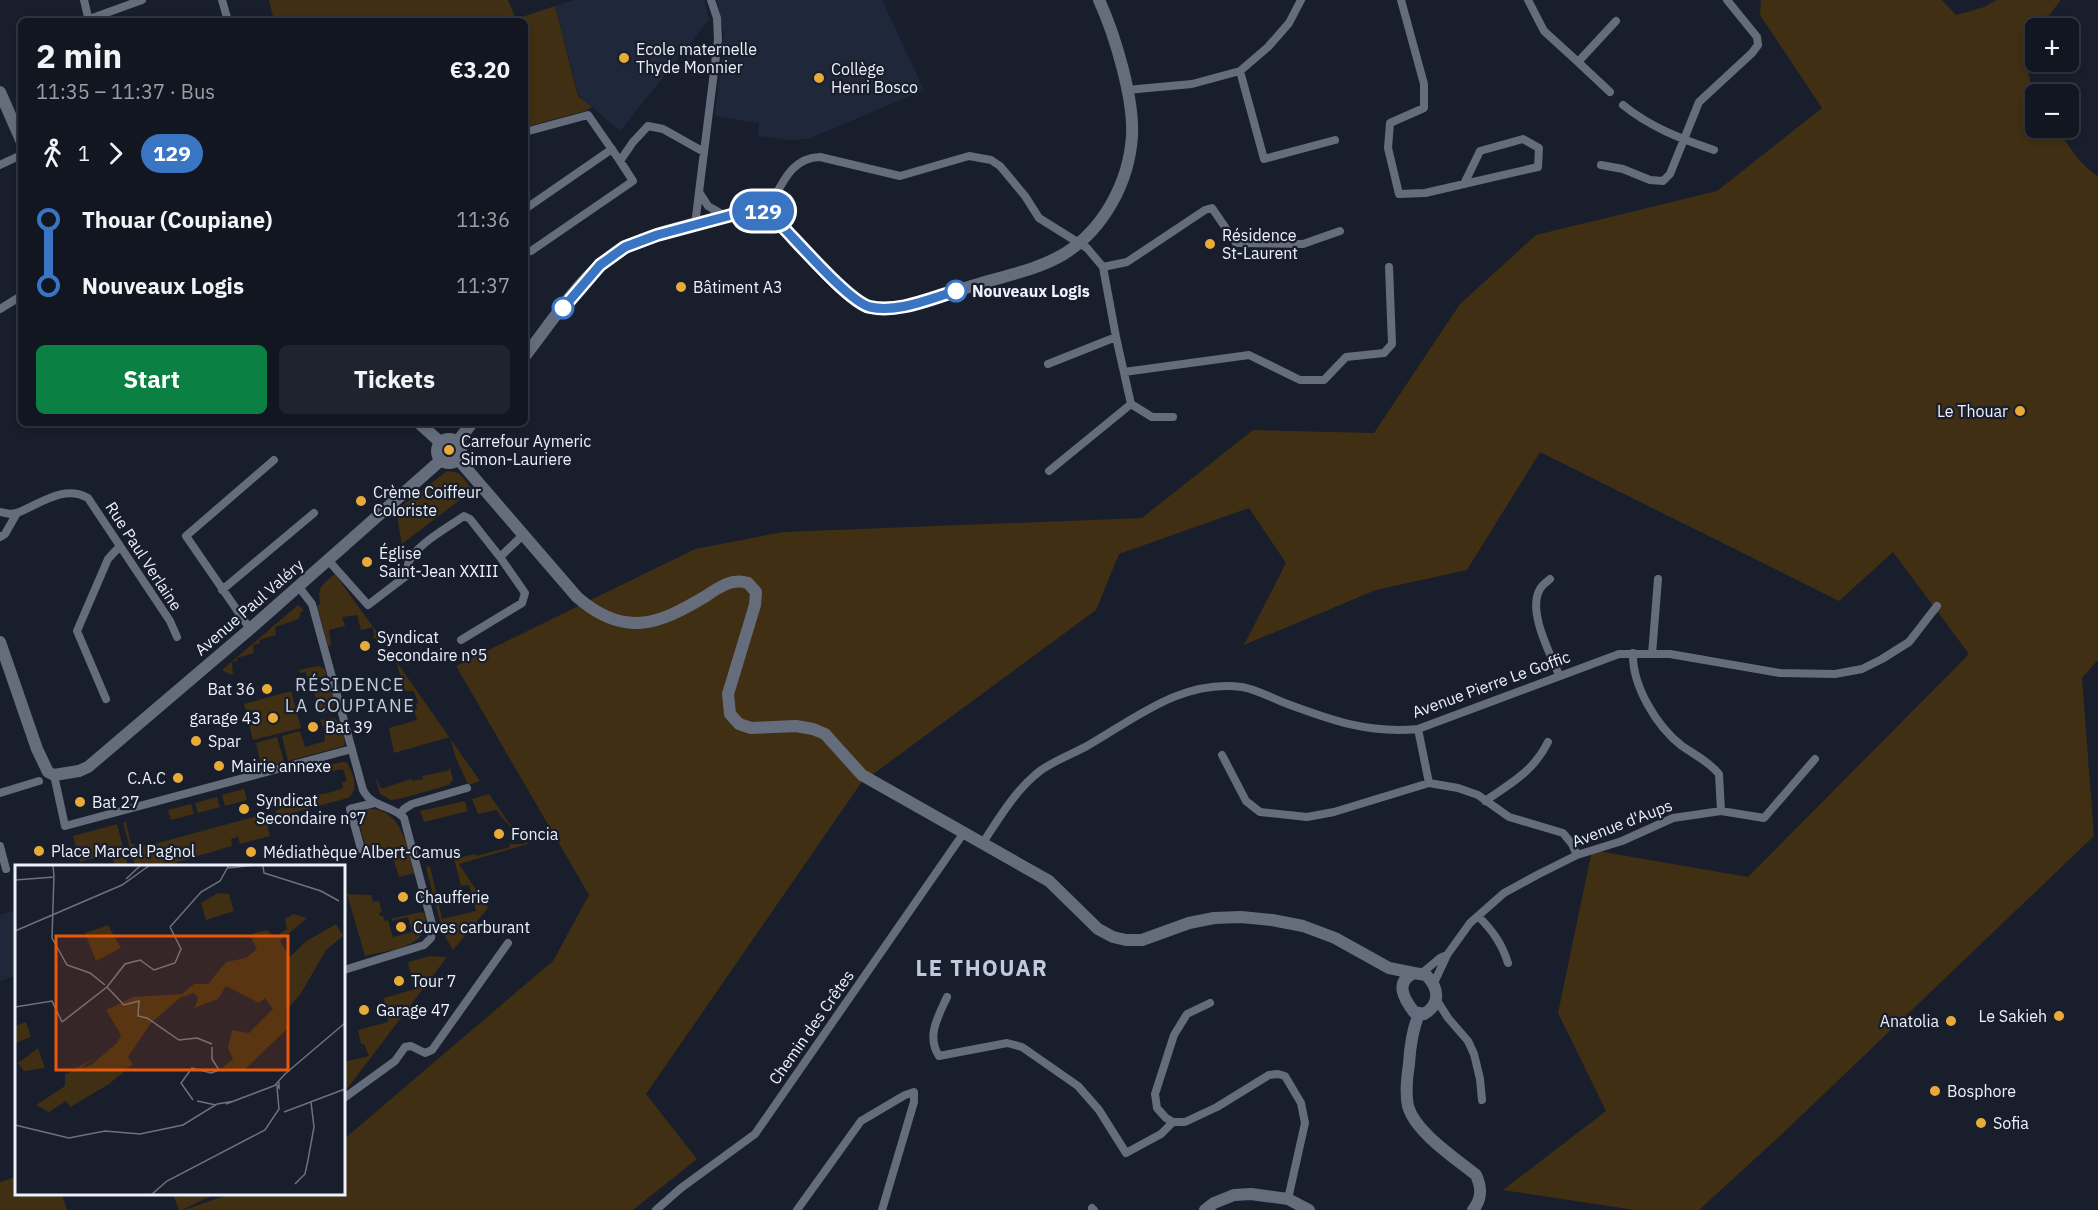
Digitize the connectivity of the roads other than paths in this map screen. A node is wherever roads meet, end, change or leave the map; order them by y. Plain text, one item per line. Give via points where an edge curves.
1 (84, 0) edge
2 (142, 0) edge
3 (222, 0) edge
4 (711, 0) edge
5 (1099, 0) edge
6 (1301, 0) edge
7 (1401, 0) edge
8 (1528, 0) edge
9 (1727, 0) edge
10 (87, 18) edge
11 (92, 18) edge
12 (227, 18) edge
13 (1616, 21) dead end
14 (1578, 62) junction
15 (1240, 71) junction
16 (1127, 90) junction
17 (0, 92) edge
18 (1610, 92) dead end
19 (1623, 105) dead end
20 (528, 131) edge
21 (18, 133) edge
22 (1335, 140) dead end
23 (1684, 140) junction
24 (612, 149) junction
25 (1714, 150) dead end
26 (704, 152) junction
27 (18, 156) edge
28 (620, 161) junction
29 (0, 165) edge
30 (1601, 165) dead end
31 (1464, 184) junction
32 (699, 192) junction
33 (528, 207) dead end
34 (766, 212) junction
35 (726, 216) junction
36 (695, 225) junction
37 (1340, 231) dead end
38 (1078, 244) junction
39 (531, 251) dead end
40 (1103, 267) junction
41 (1389, 267) dead end
42 (18, 298) edge
43 (0, 309) edge
44 (1116, 337) junction
45 (528, 352) edge
46 (1048, 364) dead end
47 (1124, 372) junction
48 (1131, 404) junction
49 (1173, 417) dead end
50 (422, 426) edge
51 (470, 426) edge
52 (440, 442) junction
53 (457, 442) junction
54 (458, 459) junction
55 (274, 460) dead end
56 (441, 460) junction
57 (1049, 471) dead end
58 (0, 512) edge
59 (17, 513) junction
60 (314, 513) dead end
61 (524, 534) junction
62 (0, 537) edge
63 (120, 546) junction
64 (500, 557) junction
65 (328, 560) junction
66 (1550, 579) dead end
67 (1658, 579) dead end
68 (298, 586) junction
69 (222, 590) junction
70 (1937, 606) dead end
71 (250, 628) junction
72 (177, 637) dead end
73 (461, 640) dead end
74 (0, 642) edge
75 (1633, 653) junction
76 (1652, 654) junction
77 (1559, 675) junction
78 (106, 699) dead end
79 (1418, 729) junction
80 (1548, 742) dead end
81 (352, 748) junction
82 (1222, 754) dead end
83 (1815, 759) dead end
84 (49, 770) junction
85 (1429, 783) junction
86 (467, 788) dead end
87 (0, 793) edge
88 (1485, 801) junction
89 (374, 803) junction
90 (1721, 811) junction
91 (400, 814) junction
92 (963, 834) junction
93 (982, 844) junction
94 (0, 846) edge
95 (361, 849) dead end
96 (1577, 855) junction
97 (6, 868) dead end
98 (1478, 916) junction
99 (508, 943) dead end
100 (1447, 955) junction
101 (1508, 963) dead end
102 (1389, 968) junction
103 (345, 970) edge
104 (1418, 973) junction
105 (1433, 985) junction
106 (1401, 986) junction
107 (947, 997) dead end
108 (1436, 999) junction
109 (1210, 1003) dead end
110 (1409, 1004) junction
111 (1424, 1013) junction
112 (1448, 1018) junction
113 (1411, 1041) junction
114 (345, 1097) edge
115 (1482, 1100) dead end
116 (1173, 1122) junction
117 (1288, 1199) junction
118 (656, 1210) edge
119 (797, 1210) edge
120 (882, 1210) edge
121 (1205, 1210) edge
122 (1309, 1210) edge
123 (1473, 1210) edge

1 - 10 street
2 - 11 street
3 - 12 street
4 - 26 street via 718,40
5 - 16 street
6 - 15 street via 1289,23
7 - 31 street via 1424,84 1424,108 1390,123 1388,148 1399,194
8 - 14 street via 1544,31
9 - 23 street via 1757,37 1758,45 1699,102
13 - 14 street
14 - 18 street
15 - 16 street via 1192,84
15 - 22 street via 1264,159
16 - 38 street via 1132,136 1126,168 1110,207
17 - 21 street
19 - 23 street via 1639,118
20 - 24 street via 588,115
23 - 25 street
23 - 30 street via 1670,174 1663,180 1650,180
24 - 28 street
24 - 33 street
26 - 28 street via 663,129 648,126
26 - 32 street
27 - 29 street
28 - 39 street via 633,181
31 - 31 street via 1538,166 1539,148 1523,139 1480,151
32 - 35 street via 708,206
32 - 36 street
34 - 35 street via 749,209
34 - 38 street via 853,297 876,307 910,304 1015,273 1052,260
34 - 38 street via 791,170 810,157 900,176 969,156 980,157 1000,166 1039,218
35 - 36 street
36 - 45 street via 640,241 605,260
37 - 40 street via 1303,244 1236,243 1212,208 1127,262
38 - 40 street via 1087,248
40 - 44 street
41 - 47 street via 1392,344 1384,353 1346,357 1324,380 1300,380 1249,355
42 - 43 street
44 - 46 street
44 - 47 street
47 - 48 street
48 - 49 street via 1152,417
48 - 57 street
50 - 52 street
51 - 53 street
52 - 53 street
52 - 56 street via 437,453
53 - 54 street via 461,451
54 - 56 street via 447,463
54 - 61 street
55 - 69 street via 186,536
56 - 65 street, Avenue Paul Valéry
58 - 59 street
59 - 62 street
59 - 63 street, Rue Paul Verlaine via 58,494 78,492 88,498
60 - 69 street
61 - 64 street
61 - 92 street via 577,597 597,614 613,620 639,623 667,618 728,583 748,583 756,597 728,694 730,714 739,724 751,728 796,726 825,734 862,775
63 - 72 street, Rue Paul Verlaine
63 - 78 street via 108,559 77,631
64 - 65 street via 464,516 412,556 406,576 368,605
64 - 73 street via 525,594 522,603
65 - 68 street, Avenue Paul Valéry
66 - 77 street via 1539,590 1536,614
67 - 76 street
68 - 71 street, Avenue Paul Valéry
68 - 81 street via 312,604
69 - 71 street
70 - 76 street, Avenue Pierre Le Goffic via 1909,642 1862,669 1835,674 1780,673
71 - 84 street, Avenue Paul Valéry via 88,767 79,771
74 - 84 street
75 - 76 street, Avenue Pierre Le Goffic
75 - 77 street, Avenue Pierre Le Goffic via 1619,654
75 - 90 street via 1636,680 1655,716 1680,745 1709,762 1719,774
77 - 79 street, Avenue Pierre Le Goffic
79 - 85 street
79 - 93 street, Avenue Pierre Le Goffic via 1360,728 1243,687 1205,686 1138,714 1036,774 1005,808
80 - 88 street via 1521,778
81 - 84 street via 65,826
81 - 89 street via 363,790
82 - 85 street via 1246,801 1260,812 1307,817
83 - 90 street, Avenue d'Aups via 1764,818
84 - 87 street
85 - 88 street via 1458,788
86 - 91 street via 412,804
88 - 96 street via 1509,817 1563,833
89 - 91 street
89 - 95 street via 350,809
90 - 96 street, Avenue d'Aups via 1673,818 1622,841
91 - 103 street via 407,825 433,928 431,938 424,945
92 - 93 street
92 - 118 street, Chemin des Crêtes via 755,1134
93 - 102 street via 1049,881 1098,929 1113,937 1142,940 1214,918 1272,920 1335,938
94 - 97 street
96 - 98 street, Avenue d'Aups via 1504,893
98 - 100 street, Avenue d'Aups
98 - 101 street via 1493,930
99 - 114 street via 432,1050 425,1053 405,1047 395,1061
100 - 104 street, Avenue d'Aups
100 - 105 street, Avenue d'Aups
102 - 104 street
102 - 106 street
104 - 105 street
104 - 106 street
105 - 108 street
106 - 110 street
107 - 116 street via 932,1038 939,1056 1007,1042 1022,1047 1078,1086 1099,1110 1126,1153 1161,1134
108 - 111 street via 1435,1005
108 - 112 street
109 - 116 street via 1187,1014 1174,1035 1155,1094 1157,1108
110 - 111 street via 1414,1012
110 - 113 street
111 - 112 street
111 - 113 street
112 - 115 street via 1474,1054
113 - 123 street via 1408,1106 1423,1131 1476,1175 1480,1202
116 - 117 street via 1185,1122 1206,1112 1269,1075 1286,1076 1305,1123
117 - 121 street via 1234,1195
117 - 122 street
119 - 120 street via 861,1121 914,1092

